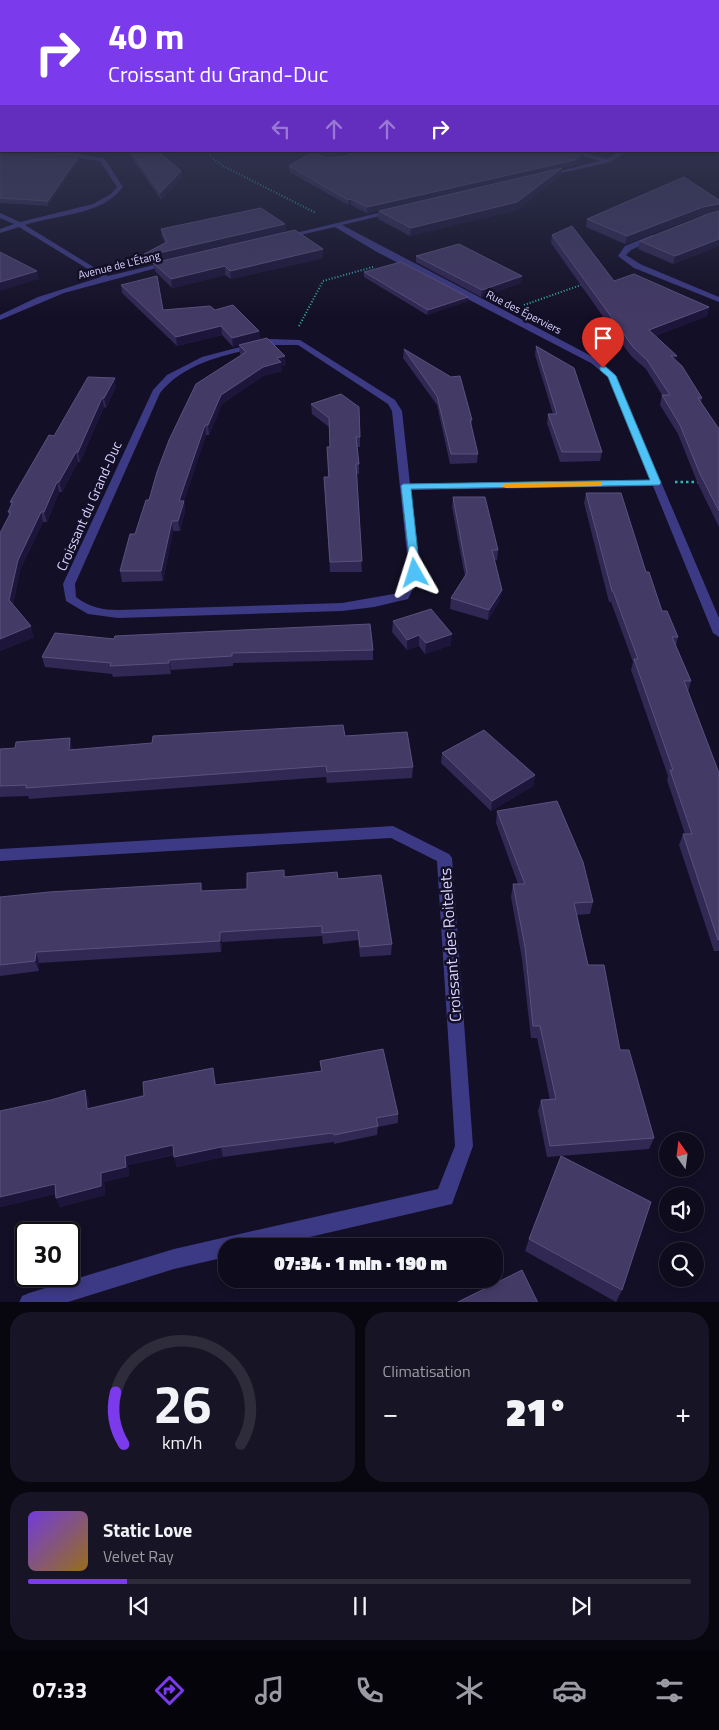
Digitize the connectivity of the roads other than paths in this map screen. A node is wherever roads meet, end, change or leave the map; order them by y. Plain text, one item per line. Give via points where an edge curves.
1 (115, 195) edge
2 (402, 210) edge
3 (0, 216) edge
4 (20, 225) junction
5 (336, 225) junction
6 (0, 231) edge
7 (662, 235) edge
8 (278, 238) edge
9 (175, 262) edge
10 (107, 278) junction
11 (719, 300) edge
12 (0, 318) edge
13 (656, 483) junction
14 (406, 486) junction
15 (719, 633) edge
16 (0, 855) edge
17 (263, 1238) edge
18 (218, 1248) edge
19 (29, 1302) edge

1 - 4 street via 102,203
2 - 5 street
3 - 4 street
4 - 6 street
4 - 10 street
5 - 8 street
5 - 13 street, Rue des Éperviers via 594,361 612,376
7 - 11 street via 628,248 622,256 637,266
9 - 10 street, Avenue de L'Étang
10 - 12 street, Avenue de L'Étang via 59,292
13 - 14 street
13 - 15 street, Rue des Éperviers
14 - 14 street, Croissant du Grand-Duc via 392,402 300,343 270,342 225,353 170,377 156,392 69,584 70,598 80,607 98,614 118,614 342,606 404,596 415,573
16 - 17 street, Croissant des Roitelets via 393,832 444,858 464,1146 445,1197
18 - 19 street, Croissant des Roitelets

